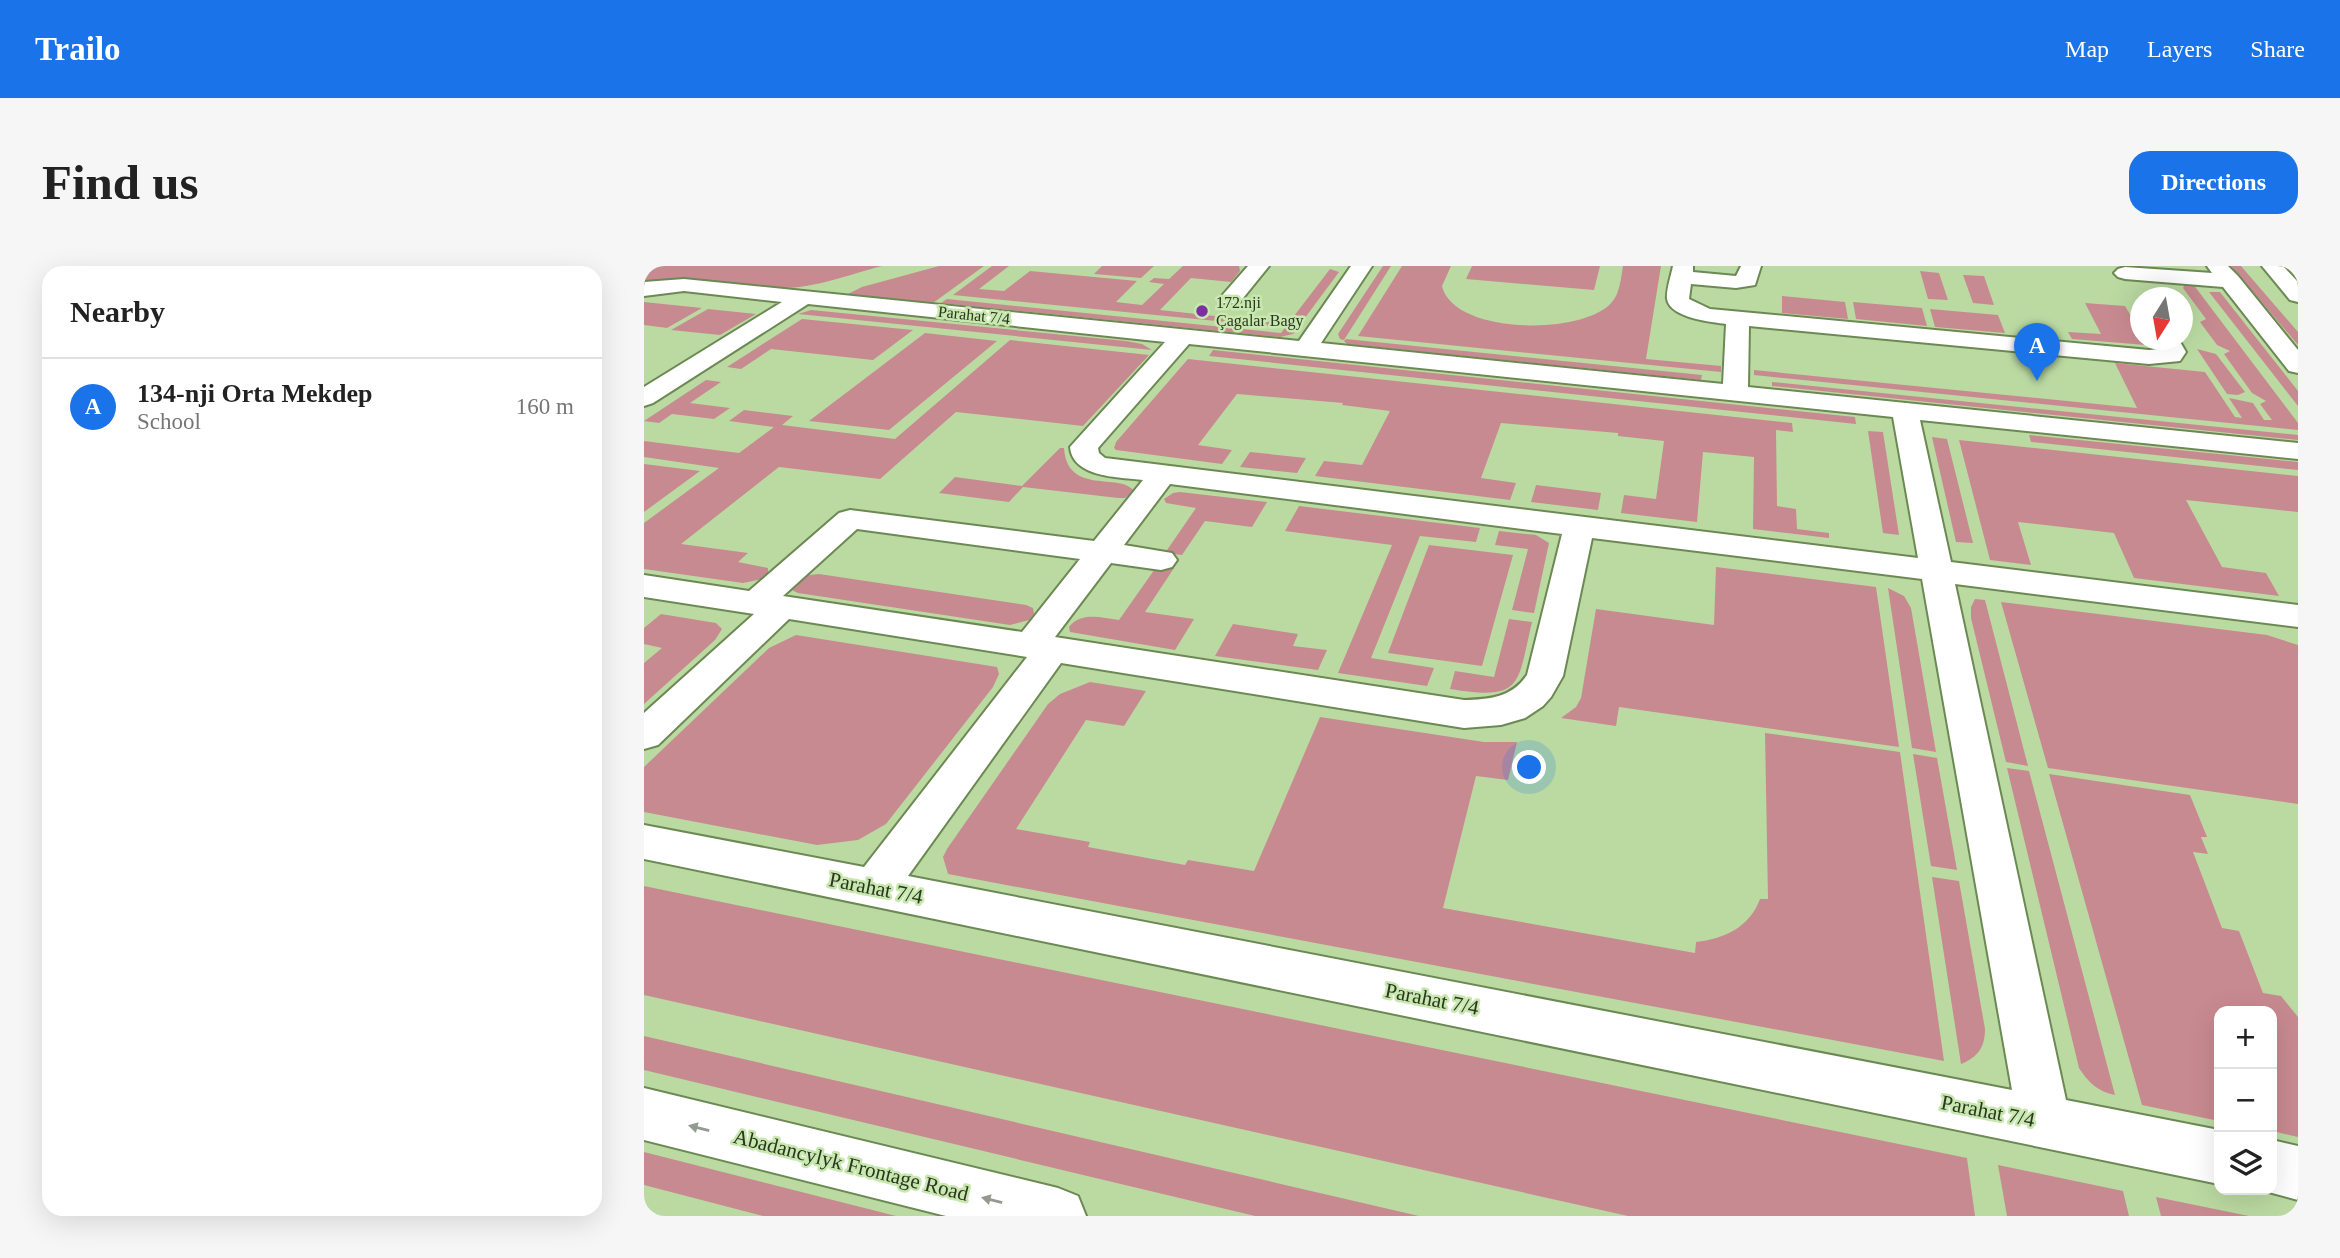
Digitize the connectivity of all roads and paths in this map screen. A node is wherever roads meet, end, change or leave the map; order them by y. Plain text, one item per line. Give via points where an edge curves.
1 (1259, 266) edge
2 (1357, 266) edge
3 (1751, 266) edge
4 (2272, 266) edge
5 (2123, 269) edge
6 (1682, 271) edge
7 (2223, 274) edge
8 (2134, 287) edge
9 (644, 289) edge
10 (2298, 295) edge
11 (805, 297) junction
12 (1231, 298) dead end
13 (1738, 319) junction
14 (1182, 337) junction
15 (1305, 349) junction
16 (2173, 350) edge
17 (2298, 366) edge
18 (1735, 393) junction
19 (644, 398) edge
20 (1905, 410) junction
21 (2298, 451) edge
22 (1163, 474) junction
23 (1578, 526) junction
24 (1103, 552) junction
25 (1161, 560) dead end
26 (1936, 571) junction
27 (644, 586) edge
28 (769, 605) junction
29 (2298, 616) edge
30 (1041, 648) junction
31 (644, 735) edge
32 (644, 842) edge
33 (874, 888) junction
34 (644, 1114) edge
35 (2044, 1122) junction
36 (2214, 1156) edge
37 (2277, 1168) edge
38 (2298, 1173) edge
39 (1058, 1216) edge

1 - 12 street
2 - 15 street
3 - 6 street via 1747,279 1736,282
4 - 10 street
5 - 7 street
5 - 8 street
6 - 13 street via 1681,305 1706,315
7 - 17 street
9 - 11 street, Parahat 7/4 via 684,285
11 - 14 street, Parahat 7/4
11 - 19 street
13 - 16 street via 2149,357 2171,356
13 - 18 street
14 - 15 street, Parahat 7/4
14 - 22 street via 1084,447 1095,464
15 - 18 street, Parahat 7/4
18 - 20 street, Parahat 7/4
20 - 21 street, Parahat 7/4
20 - 26 street
22 - 23 street
22 - 24 street
23 - 26 street
23 - 30 street via 1545,676 1537,692 1519,706 1492,713 1464,714
24 - 25 street
24 - 28 street via 850,519
24 - 30 street
26 - 29 street
26 - 35 street
27 - 28 street
28 - 30 street
28 - 31 street
30 - 33 street
32 - 33 street, Parahat 7/4
33 - 35 street, Parahat 7/4
39 -> 34 street, Abadancylyk Frontage Road
35 - 36 street, Parahat 7/4
37 - 38 street

